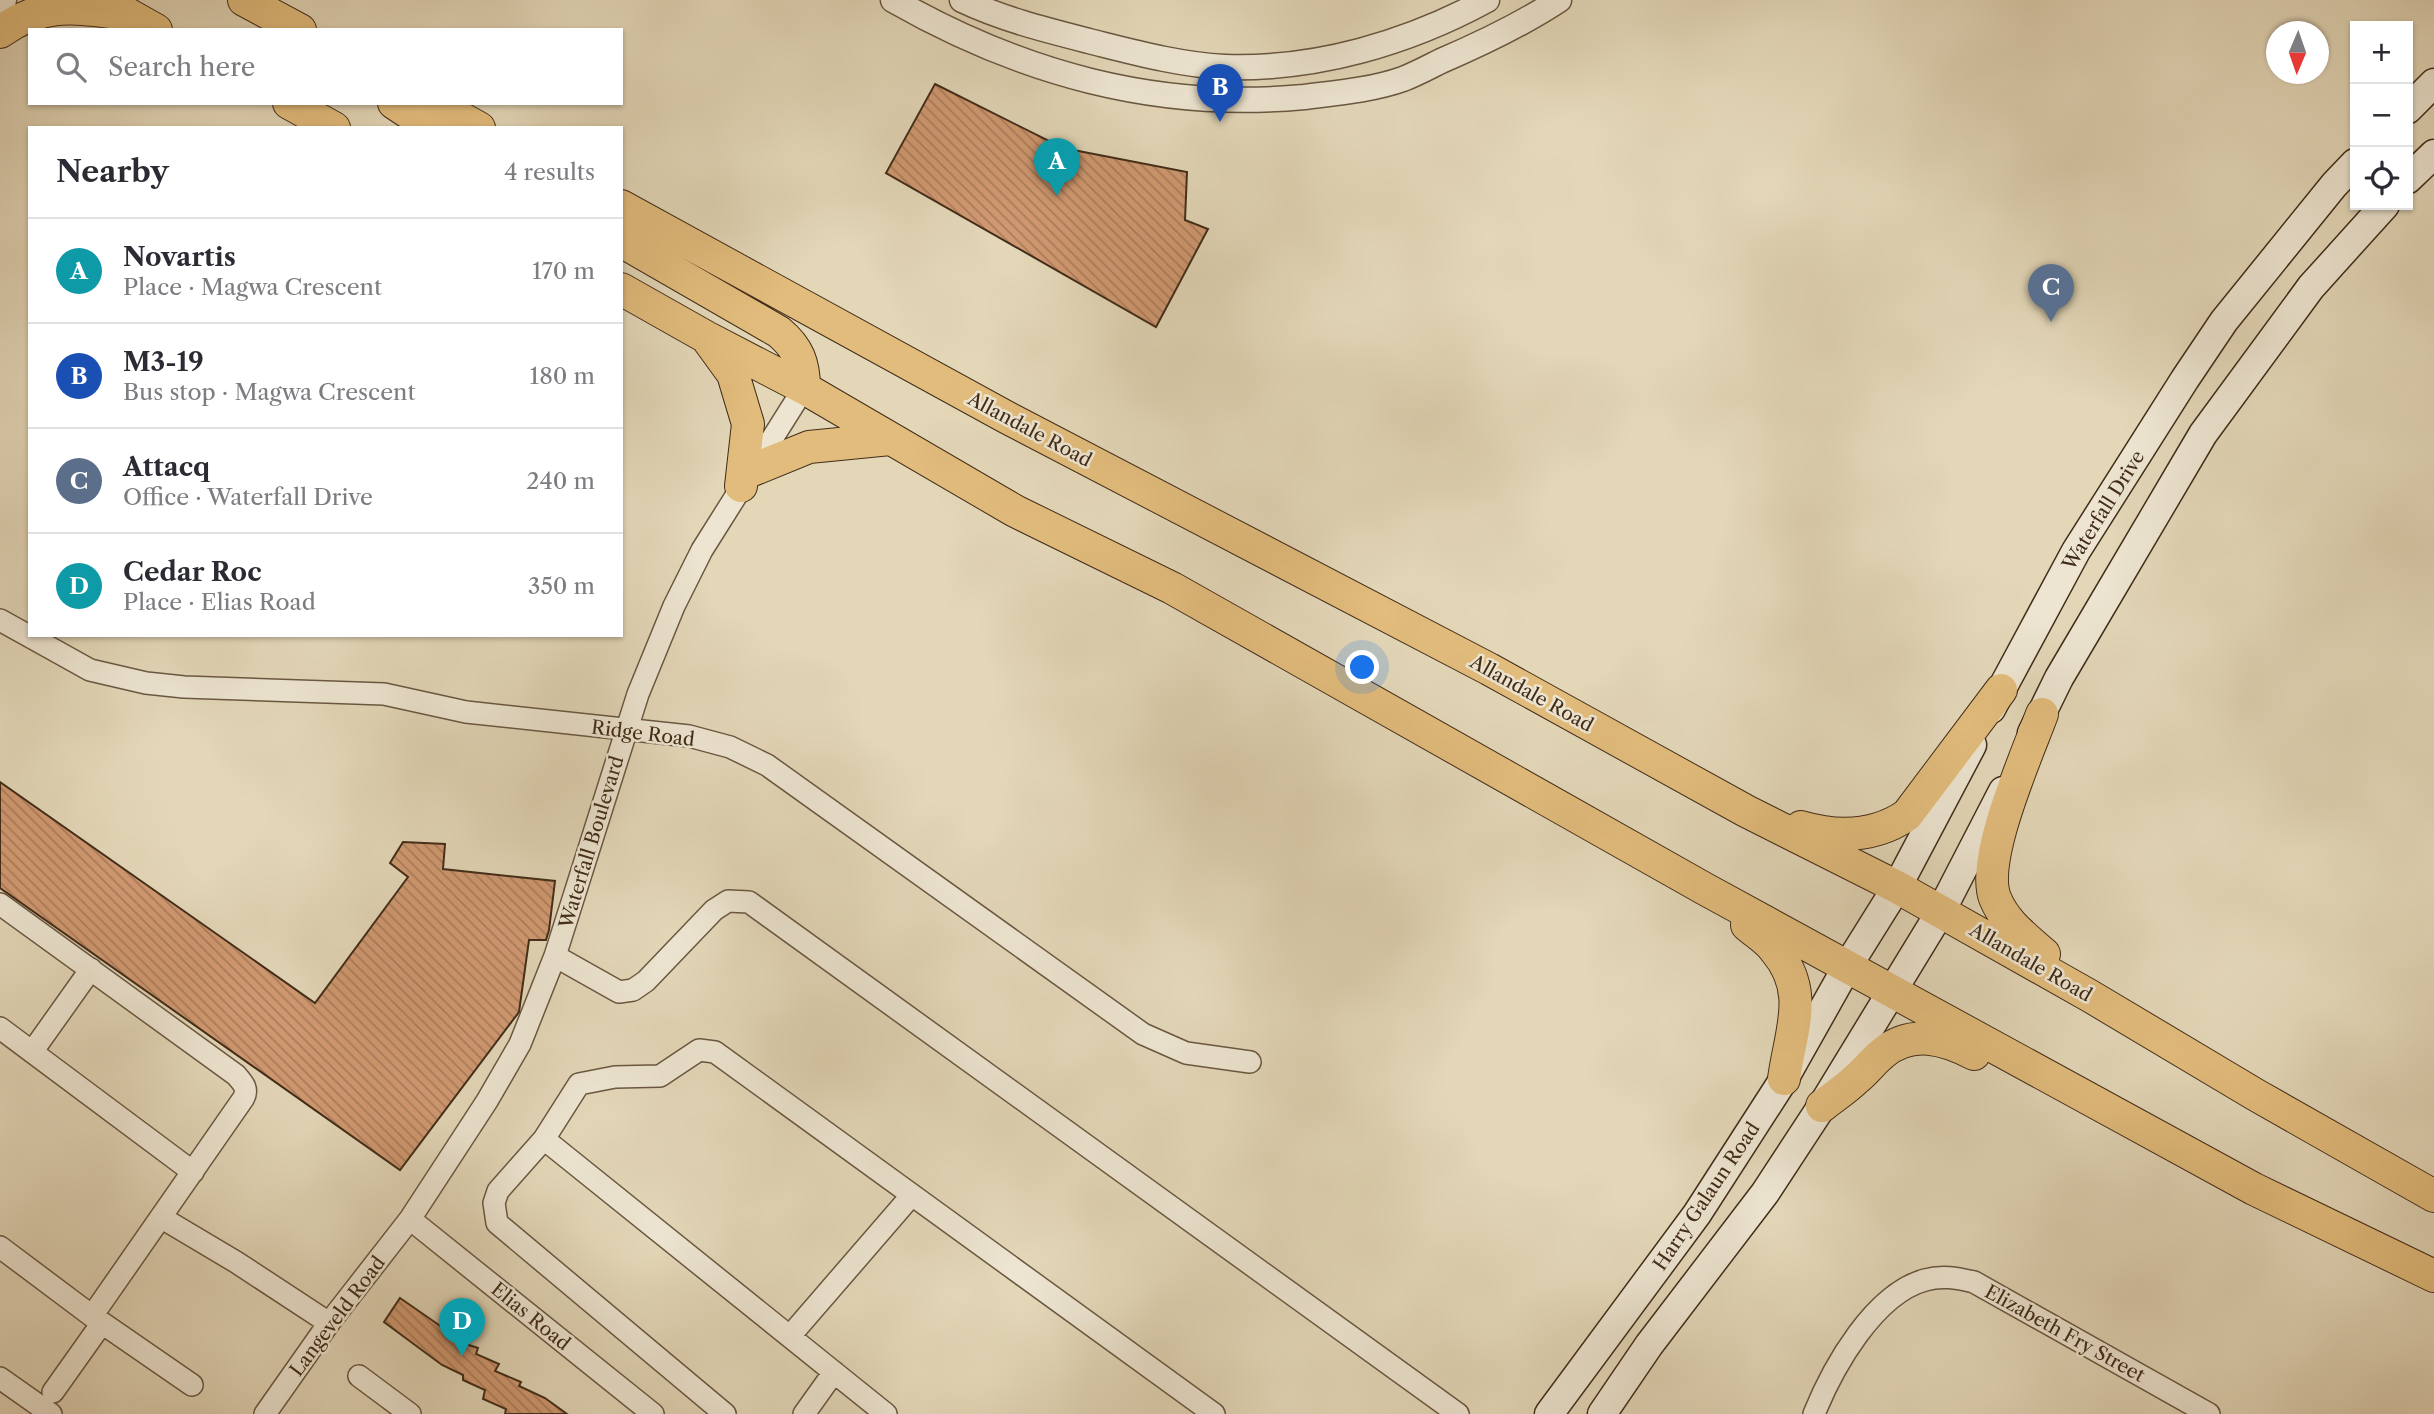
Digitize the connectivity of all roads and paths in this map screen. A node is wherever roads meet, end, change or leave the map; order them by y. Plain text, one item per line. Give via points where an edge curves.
1 (4, 0) edge
2 (244, 0) edge
3 (893, 0) edge
4 (962, 0) edge
5 (1487, 0) edge
6 (1559, 0) edge
7 (0, 6) edge
8 (114, 7) edge
9 (925, 8) edge
10 (152, 28) edge
11 (296, 28) edge
12 (0, 32) edge
13 (2434, 83) edge
14 (2413, 104) edge
15 (293, 105) edge
16 (397, 105) edge
17 (439, 105) edge
18 (330, 126) edge
19 (429, 126) edge
20 (475, 126) edge
21 (2434, 153) edge
22 (2350, 168) edge
23 (2413, 174) edge
24 (623, 207) edge
25 (2380, 210) edge
26 (623, 242) edge
27 (623, 290) edge
28 (706, 337) junction
29 (804, 388) junction
30 (890, 439) junction
31 (746, 479) junction
32 (0, 620) edge
33 (28, 636) edge
34 (31, 637) edge
35 (2001, 690) junction
36 (2042, 714) junction
37 (626, 731) junction
38 (1746, 811) junction
39 (1897, 887) junction
40 (1705, 889) junction
41 (0, 904) edge
42 (1941, 911) junction
43 (555, 956) junction
44 (1847, 967) junction
45 (91, 970) junction
46 (1892, 991) junction
47 (2090, 996) junction
48 (1, 1031) edge
49 (32, 1052) junction
50 (1250, 1062) dead end
51 (1784, 1079) junction
52 (2062, 1084) junction
53 (1822, 1106) junction
54 (544, 1139) junction
55 (193, 1172) junction
56 (911, 1196) junction
57 (2434, 1196) edge
58 (162, 1218) junction
59 (410, 1219) junction
60 (0, 1247) edge
61 (2434, 1276) edge
62 (97, 1320) junction
63 (329, 1323) junction
64 (790, 1336) junction
65 (834, 1372) junction
66 (359, 1376) dead end
67 (0, 1378) edge
68 (192, 1385) dead end
69 (53, 1392) dead end
70 (51, 1414) edge
71 (265, 1414) edge
72 (410, 1414) edge
73 (653, 1414) edge
74 (725, 1414) edge
75 (804, 1414) edge
76 (886, 1414) edge
77 (1214, 1414) edge
78 (1458, 1414) edge
79 (1549, 1414) edge
80 (1602, 1414) edge
81 (1814, 1414) edge
82 (2209, 1414) edge

1 - 7 street
2 - 11 main road
3 - 9 street
4 - 5 street via 987,12 1149,56 1224,67 1283,65 1354,53 1401,40
6 - 9 street via 1524,23 1403,79 1337,93 1264,100 1181,98 1049,70 994,50
8 - 10 main road
8 - 12 main road via 59,7 13,22
13 - 14 main road
15 - 18 main road
16 - 19 main road
17 - 20 main road
21 - 23 main road
22 - 35 main road, Waterfall Drive via 2224,321 2185,379 2076,551
24 - 38 main road, Allandale Road
25 - 36 main road via 2311,286 2203,434
26 - 29 main road via 779,332 797,350
27 - 28 main road
28 - 29 main road
28 - 31 main road via 733,374 748,424
29 - 30 main road
29 - 31 street, Waterfall Boulevard
30 - 31 main road via 809,447
30 - 40 main road via 1015,511 1172,588
31 - 37 street, Waterfall Boulevard via 674,606
32 - 33 street, Ridge Road
34 - 37 street, Ridge Road via 90,670 146,683 384,694 466,712
35 - 38 main road via 1918,802 1891,826 1844,835
35 - 39 main road, Waterfall Drive
36 - 42 main road
36 - 47 main road via 1997,839 1993,888 2014,928
37 - 43 street, Waterfall Boulevard
37 - 50 street, Ridge Road via 689,736 730,747 767,765 1143,1034 1186,1053
38 - 39 main road, Allandale Road
39 - 42 main road, Allandale Road
39 - 44 main road, Waterfall Drive
40 - 44 main road
40 - 51 main road via 1775,949 1794,985 1797,1003
41 - 45 street
42 - 46 main road, Harry Galaun Road
42 - 47 main road, Allandale Road
43 - 59 street, Waterfall Boulevard via 520,1044
43 - 78 street via 619,992 633,990 714,910 728,901 749,902
44 - 46 main road
44 - 51 main road, Harry Galaun Road
45 - 49 street
45 - 55 street via 244,1083 246,1094
46 - 52 main road
46 - 53 main road, Harry Galaun Road
47 - 57 main road, Allandale Road
48 - 49 street
49 - 55 street
51 - 79 main road, Harry Galaun Road via 1697,1214
52 - 53 main road via 2012,1070 1944,1041 1915,1039 1884,1052
52 - 61 main road via 2254,1189
53 - 80 main road, Harry Galaun Road via 1765,1192
54 - 56 street via 579,1084 660,1076 699,1050 715,1052
54 - 64 street
54 - 74 street via 498,1191 494,1203 497,1223
55 - 58 street
56 - 64 street
56 - 77 street
58 - 62 street
58 - 63 street
59 - 63 street, Langeveld Road
59 - 73 street, Elias Road
60 - 62 street
62 - 68 street
62 - 69 street
63 - 71 street, Langeveld Road
64 - 65 street
65 - 75 street
65 - 76 street
66 - 72 street
67 - 70 street
81 - 82 street, Elizabeth Fry Street via 1853,1342 1893,1295 1927,1279 1951,1276 1974,1282

